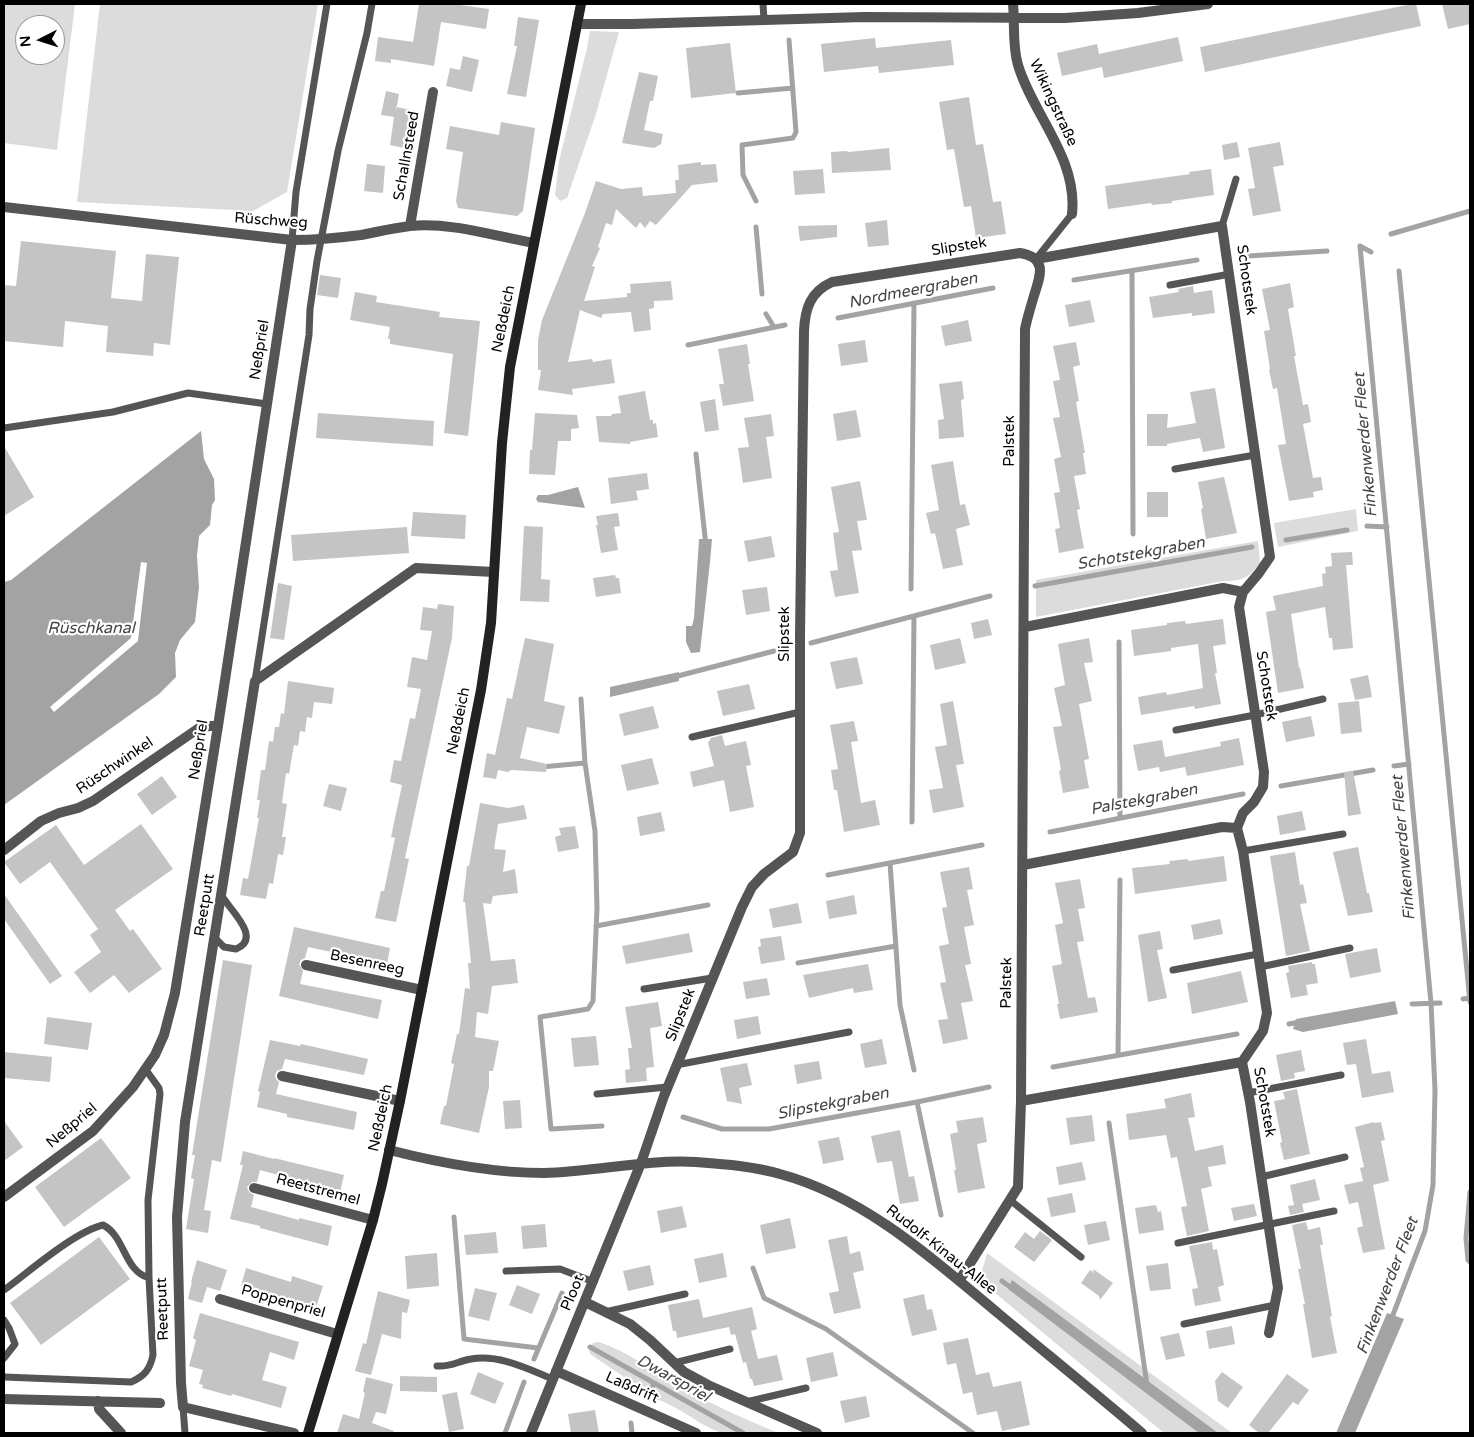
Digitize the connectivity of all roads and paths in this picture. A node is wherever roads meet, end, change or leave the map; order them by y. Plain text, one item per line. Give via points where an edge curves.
1 (327, 4) edge
2 (372, 4) edge
3 (581, 4) edge
4 (764, 4) edge
5 (1014, 4) edge
6 (1208, 4) edge
7 (1014, 18) junction
8 (764, 19) junction
9 (577, 24) junction
10 (433, 92) dead end
11 (1236, 179) dead end
12 (4, 207) edge
13 (1072, 214) joint
14 (410, 226) junction
15 (1222, 226) junction
16 (322, 238) junction
17 (292, 240) junction
18 (534, 243) junction
19 (1036, 259) junction
20 (1230, 274) junction
21 (1170, 285) dead end
22 (267, 404) junction
23 (4, 428) edge
24 (1255, 455) junction
25 (1175, 469) dead end
26 (494, 572) junction
27 (1242, 592) junction
28 (1025, 627) junction
29 (255, 682) junction
30 (1323, 699) dead end
31 (800, 712) junction
32 (1255, 715) junction
33 (218, 726) junction
34 (1176, 730) dead end
35 (692, 737) dead end
36 (1237, 828) junction
37 (1343, 834) dead end
38 (4, 850) edge
39 (1243, 851) junction
40 (1023, 865) junction
41 (222, 896) junction
42 (215, 938) junction
43 (1350, 948) dead end
44 (1258, 954) junction
45 (306, 965) dead end
46 (1260, 967) junction
47 (1173, 970) dead end
48 (712, 978) junction
49 (644, 989) dead end
50 (422, 990) junction
51 (849, 1032) dead end
52 (1242, 1062) junction
53 (676, 1066) junction
54 (146, 1070) junction
55 (1341, 1075) dead end
56 (282, 1076) dead end
57 (667, 1087) junction
58 (1248, 1093) junction
59 (597, 1094) dead end
60 (400, 1101) junction
61 (1021, 1101) junction
62 (389, 1150) junction
63 (1345, 1157) dead end
64 (642, 1163) junction
65 (1261, 1177) junction
66 (254, 1188) dead end
67 (4, 1197) edge
68 (1010, 1200) junction
69 (1334, 1211) dead end
70 (373, 1220) junction
71 (1268, 1225) junction
72 (1178, 1243) dead end
73 (1081, 1256) dead end
74 (506, 1271) dead end
75 (149, 1278) junction
76 (959, 1281) junction
77 (594, 1282) junction
78 (4, 1290) edge
79 (685, 1294) dead end
80 (220, 1299) dead end
81 (585, 1302) junction
82 (1275, 1305) junction
83 (605, 1312) junction
84 (4, 1320) edge
85 (1184, 1324) dead end
86 (1270, 1332) dead end
87 (337, 1334) junction
88 (730, 1349) dead end
89 (4, 1358) edge
90 (674, 1363) junction
91 (437, 1366) dead end
92 (555, 1375) junction
93 (4, 1377) edge
94 (806, 1388) dead end
95 (4, 1399) edge
96 (98, 1401) junction
97 (746, 1402) junction
98 (160, 1403) dead end
99 (183, 1407) junction
100 (1136, 1431) edge
101 (121, 1433) edge
102 (184, 1433) edge
103 (294, 1433) edge
104 (308, 1433) edge
105 (531, 1433) edge
106 (696, 1433) edge
107 (817, 1433) edge

1 - 17 lane via 296,192
2 - 16 lane via 338,151
3 - 9 street, Neßdeich
4 - 8 lane
5 - 7 street, Wikingstraße
6 - 7 street via 1138,13
7 - 8 street via 864,16
7 - 13 street, Wikingstraße via 1017,64 1065,163 1072,183
8 - 9 street
9 - 18 street, Neßdeich
10 - 14 street, Schallnsteed
11 - 15 lane
12 - 17 street, Rüschweg
13 - 19 lane
14 - 16 street, Rüschweg
14 - 18 street, Rüschweg via 452,227
15 - 19 street
15 - 20 street, Schotstek
16 - 17 street, Rüschweg
16 - 29 lane
17 - 22 street, Neßpriel
18 - 26 street, Neßdeich via 505,407
19 - 28 street, Palstek via 1040,277 1025,330
19 - 31 street, Slipstek via 1020,253 846,279 825,285 807,306
20 - 21 lane
20 - 24 street, Schotstek
22 - 23 lane via 188,393 113,412
22 - 33 street, Neßpriel
24 - 25 lane
24 - 27 street, Schotstek via 1270,557
26 - 29 street via 416,568
26 - 50 street, Neßdeich via 491,623 481,690
27 - 28 street via 1223,588
27 - 32 street, Schotstek via 1239,606
28 - 40 street, Palstek
29 - 41 street, Reetputt
30 - 32 lane
31 - 35 lane
31 - 48 street, Slipstek via 800,833 794,852 752,887
32 - 34 lane
32 - 36 street, Schotstek via 1264,772 1263,787
33 - 38 street, Rüschwinkel via 203,727 190,733 93,801 41,822
33 - 54 street, Neßpriel via 175,993 164,1035
36 - 39 street, Schotstek
36 - 40 street via 1222,827
37 - 39 lane
39 - 44 street, Schotstek
40 - 61 street, Palstek
41 - 42 street, Reetputt
41 - 42 lane via 243,925 246,935 244,944 236,948 224,947
42 - 99 street, Reetputt via 185,1122 177,1217
43 - 46 lane
44 - 46 street, Schotstek
44 - 47 lane
45 - 50 street, Besenreeg
46 - 52 street, Schotstek via 1267,1013 1263,1031
48 - 49 lane
48 - 53 street, Slipstek
50 - 60 street, Neßdeich
51 - 53 lane
52 - 58 street, Schotstek
52 - 61 street
53 - 57 street, Slipstek
54 - 67 street, Neßpriel via 93,1131
54 - 75 lane via 160,1094 148,1200
55 - 58 lane
56 - 60 street
57 - 59 lane
57 - 64 street, Slipstek
58 - 65 street, Schotstek
60 - 62 street, Neßdeich
61 - 68 street, Palstek via 1018,1188
62 - 64 street, Rudolf-Kinau-Allee via 502,1171 543,1173
62 - 70 street, Neßdeich
63 - 65 lane
64 - 76 street, Rudolf-Kinau-Allee via 695,1162 742,1166 780,1174 846,1201 881,1222
64 - 77 street, Ploot
65 - 71 street, Schotstek
66 - 70 street, Reetstremel
68 - 73 lane
68 - 76 street, Palstek
69 - 71 lane
70 - 87 street, Neßdeich
71 - 72 lane
71 - 82 street, Schotstek via 1278,1288
74 - 77 lane via 560,1269
75 - 78 lane via 140,1275 112,1229 103,1225 74,1238
75 - 93 lane via 153,1355 143,1376 131,1382
76 - 100 street, Rudolf-Kinau-Allee
77 - 81 street, Ploot
79 - 83 lane
80 - 87 street, Poppenpriel
81 - 83 street
81 - 92 street, Ploot
82 - 85 lane
82 - 86 street, Schotstek
83 - 90 street via 630,1324
84 - 89 lane via 15,1344
87 - 104 street, Neßdeich
88 - 90 lane
90 - 97 street via 684,1372
91 - 92 lane via 448,1367 470,1359 492,1358
92 - 105 street, Ploot
92 - 106 street, Laßdrift
94 - 97 lane
95 - 96 street
96 - 98 street
96 - 101 street via 99,1408
97 - 107 street
99 - 102 lane
99 - 103 street

